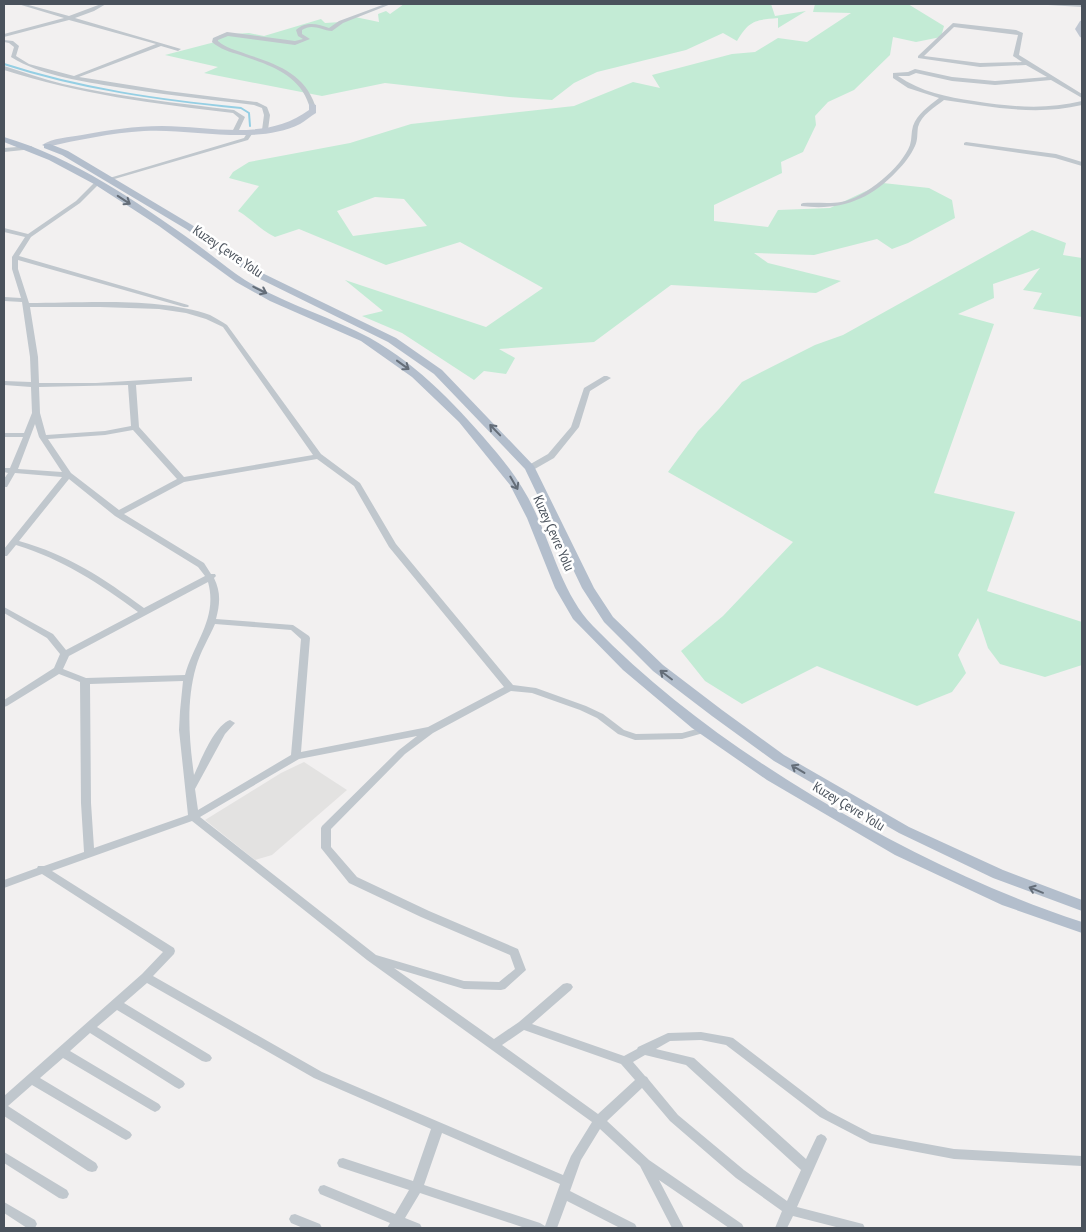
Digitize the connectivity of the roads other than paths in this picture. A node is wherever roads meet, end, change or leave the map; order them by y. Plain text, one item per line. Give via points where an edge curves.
1 (20, 4) edge
2 (104, 4) edge
3 (389, 4) edge
4 (1048, 4) edge
5 (1082, 6) edge
6 (70, 19) junction
7 (1082, 22) edge
8 (4, 36) edge
9 (1082, 36) edge
10 (4, 41) edge
11 (161, 44) junction
12 (178, 49) dead end
13 (1027, 64) junction
14 (4, 68) edge
15 (75, 76) junction
16 (1052, 78) junction
17 (1082, 96) edge
18 (943, 98) junction
19 (1082, 103) edge
20 (312, 105) joint
21 (4, 129) edge
22 (236, 130) junction
23 (265, 130) junction
24 (251, 131) junction
25 (4, 138) edge
26 (966, 144) dead end
27 (46, 145) junction
28 (32, 148) junction
29 (4, 150) edge
30 (1082, 164) edge
31 (103, 181) junction
32 (802, 205) dead end
33 (4, 230) edge
34 (29, 236) junction
35 (15, 257) junction
36 (4, 299) edge
37 (25, 302) junction
38 (201, 314) junction
39 (607, 378) dead end
40 (189, 380) dead end
41 (4, 383) edge
42 (132, 384) junction
43 (35, 386) junction
44 (36, 413) junction
45 (135, 427) junction
46 (4, 435) edge
47 (26, 435) junction
48 (43, 437) junction
49 (318, 456) junction
50 (530, 468) junction
51 (4, 470) edge
52 (13, 471) junction
53 (68, 475) junction
54 (182, 480) junction
55 (4, 485) edge
56 (118, 514) junction
57 (14, 542) junction
58 (4, 554) edge
59 (212, 576) junction
60 (4, 610) edge
61 (142, 611) junction
62 (212, 621) junction
63 (64, 654) junction
64 (58, 670) junction
65 (188, 678) junction
66 (85, 681) junction
67 (510, 688) junction
68 (4, 704) edge
69 (230, 723) dead end
70 (431, 730) junction
71 (704, 730) junction
72 (296, 756) junction
73 (192, 787) junction
74 (193, 817) junction
75 (89, 852) junction
76 (42, 869) junction
77 (4, 884) edge
78 (1082, 906) edge
79 (1082, 928) edge
80 (371, 956) junction
81 (146, 977) junction
82 (567, 987) dead end
83 (116, 1004) junction
84 (523, 1025) junction
85 (89, 1027) junction
86 (494, 1045) junction
87 (642, 1050) junction
88 (61, 1052) junction
89 (206, 1058) dead end
90 (625, 1061) junction
91 (32, 1079) junction
92 (642, 1080) junction
93 (179, 1084) dead end
94 (4, 1103) edge
95 (155, 1107) dead end
96 (4, 1110) edge
97 (599, 1121) junction
98 (438, 1127) junction
99 (126, 1136) dead end
100 (821, 1139) dead end
101 (4, 1157) edge
102 (1082, 1161) edge
103 (343, 1162) dead end
104 (644, 1162) junction
105 (92, 1167) dead end
106 (808, 1169) junction
107 (417, 1187) junction
108 (564, 1187) junction
109 (324, 1190) dead end
110 (63, 1194) dead end
111 (4, 1207) edge
112 (790, 1210) junction
113 (295, 1220) dead end
114 (31, 1224) dead end
115 (396, 1225) edge
116 (316, 1228) edge
117 (416, 1228) edge
118 (540, 1228) edge
119 (552, 1228) edge
120 (631, 1228) edge
121 (678, 1228) edge
122 (738, 1228) edge
123 (780, 1228) edge
124 (859, 1228) edge

1 - 6 street
2 - 6 street
3 - 20 street via 341,22 330,30 302,26 299,30 300,35 307,39 304,42 227,34 215,39 222,47 268,63 302,85 311,94
4 - 5 street
6 - 8 street via 36,25
6 - 11 street
7 - 9 street via 1078,30
10 - 15 street via 17,47 13,56 16,60
11 - 12 street
11 - 15 street
13 - 13 street via 1016,56 1021,34 953,25 920,57 980,65
13 - 16 street
14 - 22 street via 33,79 100,95 234,112 242,117
15 - 23 street via 132,88 255,102 264,107 267,115
16 - 17 street
16 - 18 street via 995,83 915,71 895,74 910,87
18 - 19 street via 1032,108 1072,107
18 - 32 street via 920,120 913,146 889,177 858,198 842,204
20 - 23 street via 313,111 299,122
21 - 27 main road, Kuzey Çevre Yolu
22 - 24 street
22 - 27 street via 145,129 77,137
23 - 24 street
24 - 31 street via 246,139
25 - 28 main road, Kuzey Çevre Yolu
26 - 30 street via 1056,156
27 - 31 main road, Kuzey Çevre Yolu via 65,153
28 - 29 street
28 - 31 main road, Kuzey Çevre Yolu
31 - 34 street
50 -> 31 main road, Kuzey Çevre Yolu via 438,372 399,345 253,272 189,227
31 -> 71 main road, Kuzey Çevre Yolu via 241,281 379,348 418,376 507,472 522,498 571,608 648,686
33 - 34 street
34 - 35 street
35 - 37 street
35 - 38 street via 188,307
36 - 37 street
37 - 38 street via 163,307
37 - 43 street
38 - 49 street via 225,326
39 - 50 street via 587,390 575,427 551,456
40 - 42 street
41 - 43 street
42 - 43 street
42 - 45 street
43 - 44 street
44 - 47 street
44 - 48 street
45 - 48 street via 105,433
45 - 54 street
46 - 47 street
47 - 52 street
48 - 53 street
49 - 54 street
49 - 67 street via 358,485 392,545
78 -> 50 main road, Kuzey Çevre Yolu via 998,874 859,806 779,758 658,668 608,619 588,588
51 - 52 street
52 - 53 street
52 - 55 street
53 - 56 street
53 - 57 street
54 - 56 street
56 - 59 street via 201,564
57 - 58 street
57 - 61 street via 45,550 77,565
59 - 61 street
59 - 62 street via 218,595
60 - 63 street via 50,636
61 - 63 street
62 - 65 street
62 - 72 street via 293,628 306,638
63 - 64 street
64 - 66 street
64 - 68 street
65 - 66 street
65 - 73 street via 184,729
66 - 75 street
67 - 70 street
67 - 71 street via 533,690 583,708 635,737 682,736
69 - 73 street via 221,732
70 - 72 street
70 - 80 street via 402,752 326,828 326,848 352,880 514,952 521,970 501,986 464,985
71 - 79 main road, Kuzey Çevre Yolu via 761,770 895,850 1039,914
72 - 74 street
73 - 74 street
74 - 75 street
74 - 80 street
75 - 76 street
76 - 77 street
76 - 81 street via 170,951
80 - 86 street
81 - 83 street
81 - 98 street via 318,1075
82 - 84 street
83 - 85 street
83 - 89 street
84 - 86 street
84 - 90 street
85 - 88 street
85 - 93 street
86 - 97 street
87 - 90 street
87 - 102 street via 668,1037 701,1036 729,1041 824,1114 870,1138 954,1154
87 - 106 street via 690,1061
88 - 91 street
88 - 95 street
90 - 92 street
91 - 94 street
91 - 99 street
92 - 97 street
92 - 112 street via 674,1118 740,1174
96 - 105 street
97 - 104 street
97 - 108 street via 574,1159
98 - 107 street
98 - 108 street
100 - 106 street
101 - 110 street
103 - 107 street
104 - 121 street
104 - 122 street
106 - 112 street
107 - 115 street
107 - 118 street
108 - 119 street
108 - 120 street
109 - 115 street
111 - 114 street
112 - 123 street
112 - 124 street
113 - 116 street
115 - 117 street

